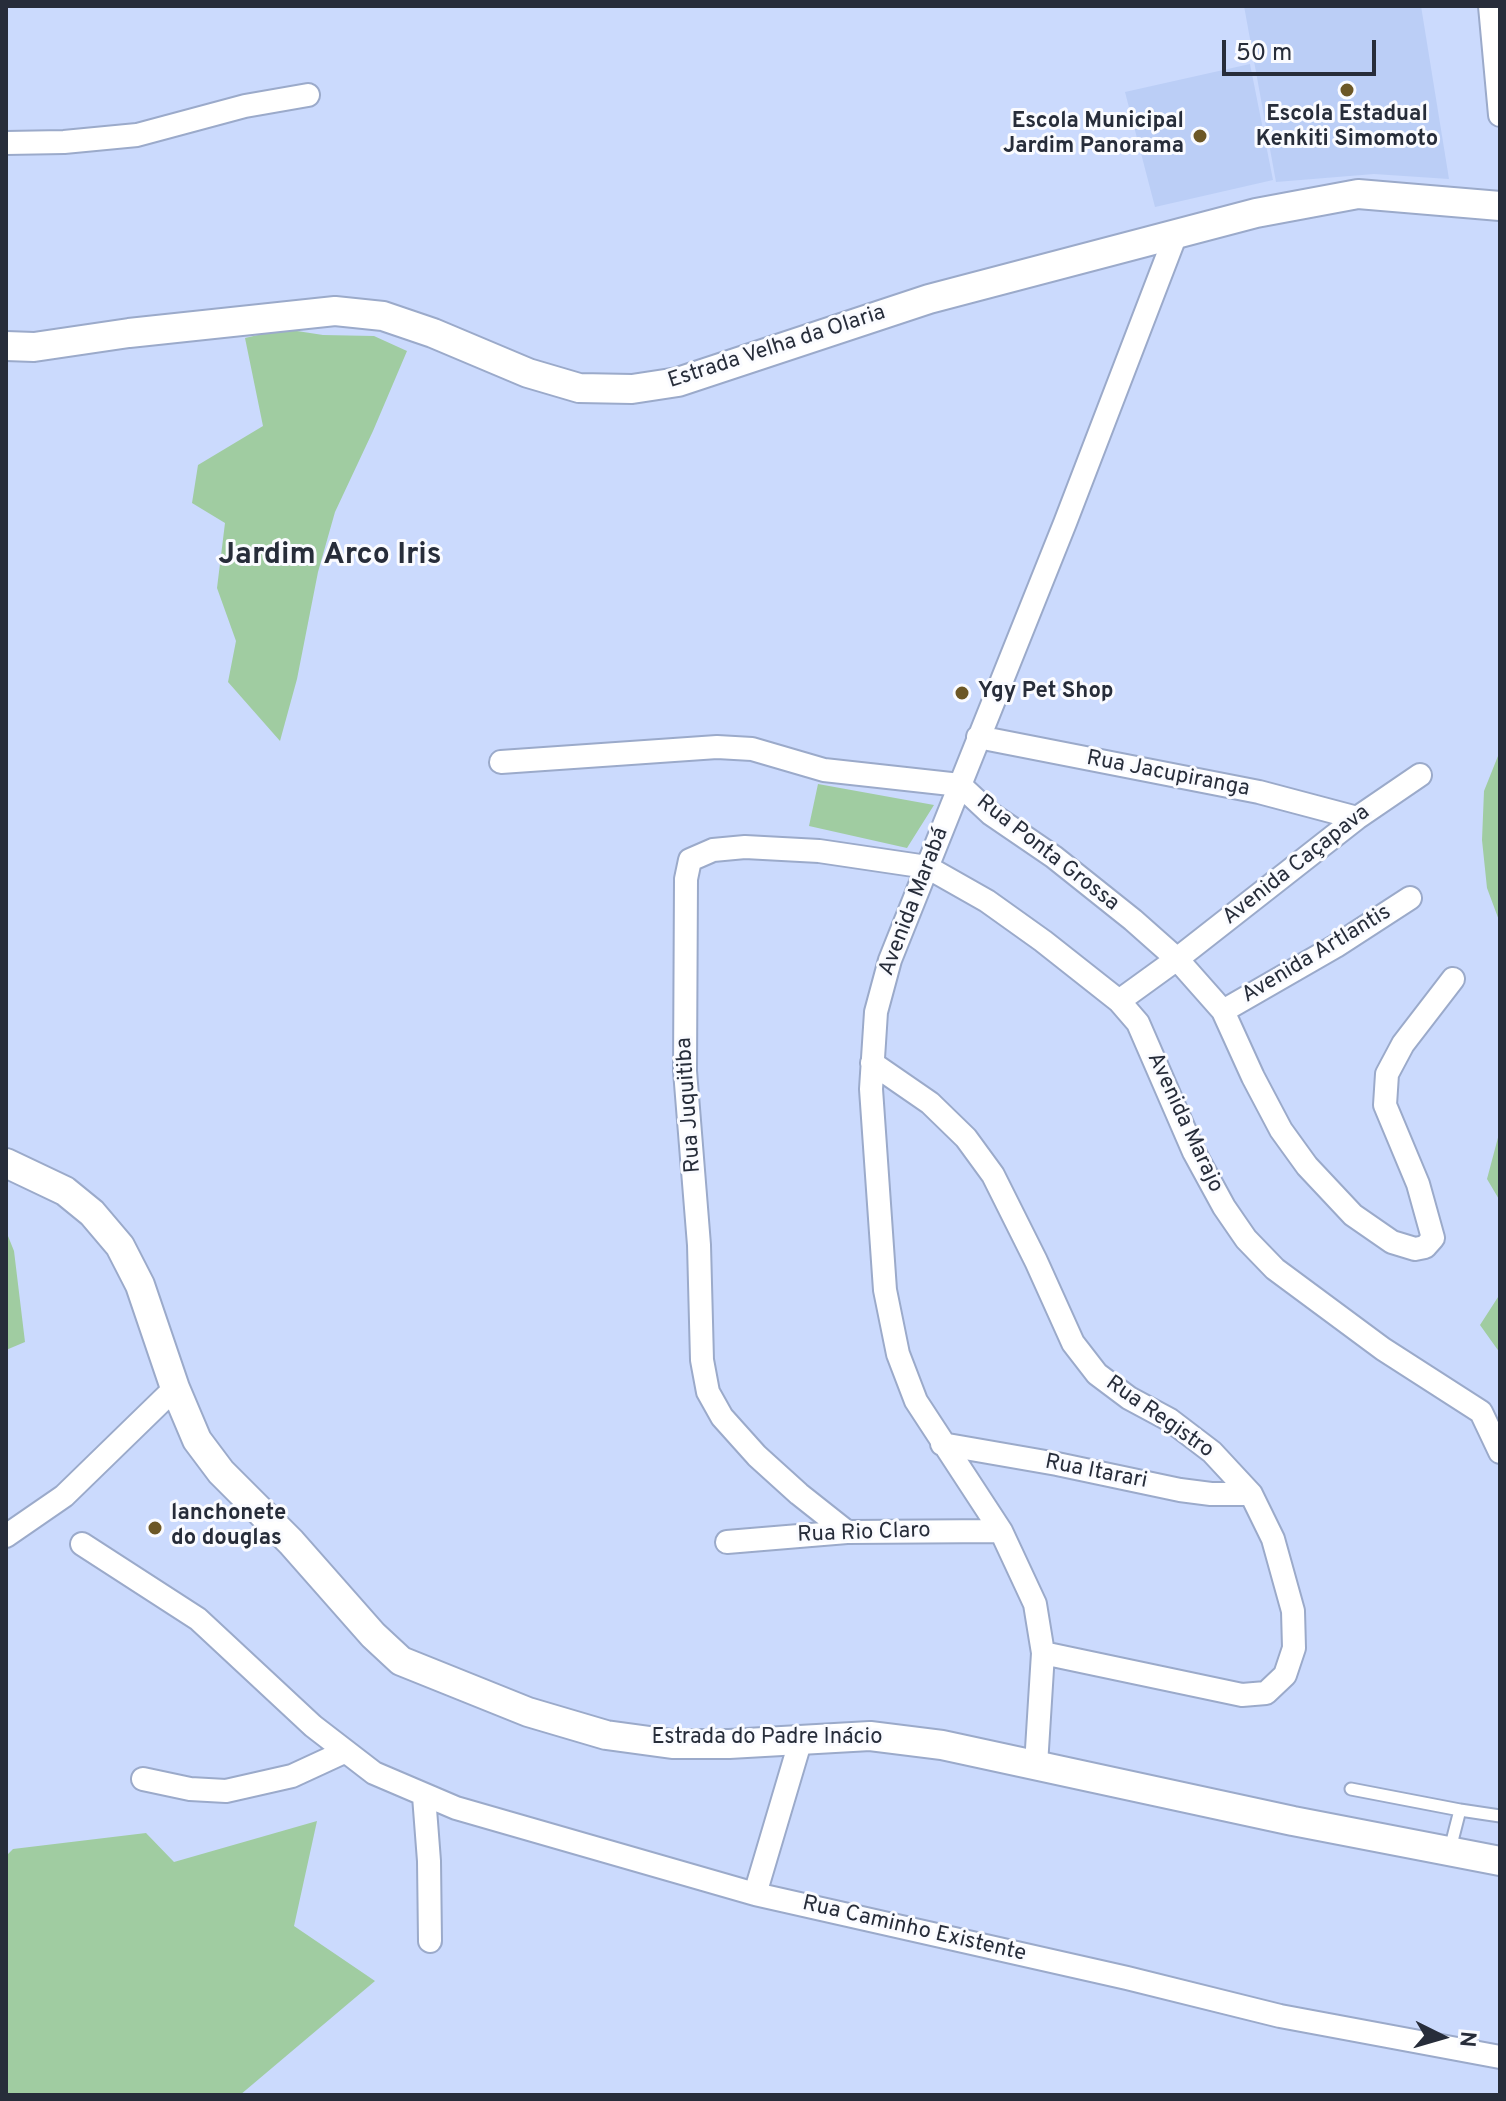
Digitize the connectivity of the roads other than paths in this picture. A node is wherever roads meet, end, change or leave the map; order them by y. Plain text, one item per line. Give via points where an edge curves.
1 (1490, 6) edge
2 (308, 95) dead end
3 (1500, 115) edge
4 (6, 143) edge
5 (1500, 206) edge
6 (1176, 234) junction
7 (6, 346) edge
8 (978, 737) junction
9 (501, 762) dead end
10 (1420, 775) dead end
11 (960, 785) junction
12 (1357, 818) junction
13 (927, 867) junction
14 (1410, 898) dead end
15 (1177, 959) junction
16 (1453, 979) dead end
17 (1119, 1001) junction
18 (1223, 1011) junction
19 (872, 1063) junction
20 (6, 1163) edge
21 (175, 1388) junction
22 (942, 1444) junction
23 (1500, 1452) edge
24 (1251, 1494) junction
25 (1001, 1531) junction
26 (847, 1532) junction
27 (6, 1536) edge
28 (727, 1542) dead end
29 (82, 1544) dead end
30 (1043, 1653) junction
31 (801, 1739) junction
32 (344, 1752) junction
33 (1036, 1765) junction
34 (143, 1779) dead end
35 (1351, 1789) dead end
36 (424, 1796) junction
37 (1460, 1810) junction
38 (1500, 1816) edge
39 (1450, 1849) junction
40 (1500, 1861) edge
41 (755, 1894) junction
42 (430, 1941) dead end
43 (1500, 2057) edge

1 - 3 street
2 - 4 street via 137,135
5 - 6 street, Estrada Velha da Olaria via 1358,194
6 - 7 street, Estrada Velha da Olaria via 929,299 678,382 632,389 579,388 383,316 335,311
6 - 8 street, Avenida Marabá
8 - 11 street, Avenida Marabá
8 - 12 street, Rua Jacupiranga via 1259,792
9 - 11 street, Rua Ponta Grossa via 717,747 752,749 824,770
10 - 12 street, Avenida Caçapava
11 - 13 street, Avenida Marabá
11 - 15 street, Rua Ponta Grossa
12 - 15 street, Avenida Caçapava
13 - 17 street, Avenida Marajo via 998,909
13 - 19 street, Avenida Marabá via 890,960 876,1012
13 - 26 street, Rua Juquitiba via 819,851 745,847 702,853 690,860 686,879 685,1071 708,1392 722,1417 757,1456
14 - 18 street, Avenida Artlantis
15 - 17 street, Avenida Caçapava
15 - 18 street, Rua Ponta Grossa
16 - 18 street, Rua Ponta Grossa via 1387,1074 1385,1105 1418,1184 1433,1238 1415,1249 1392,1242 1353,1215 1307,1166 1281,1130
17 - 23 street, Avenida Marajo via 1138,1023 1194,1152 1246,1239 1287,1278 1383,1349 1481,1412
19 - 22 street, Avenida Marabá via 885,1290 898,1354 916,1401
19 - 24 street, Rua Registro via 930,1103 966,1138 993,1175 1073,1343 1097,1374 1212,1452
20 - 21 street, Estrada do Padre Inácio via 65,1191 120,1246 140,1285
21 - 27 street via 64,1496
21 - 31 street, Estrada do Padre Inácio via 197,1440 221,1472 401,1661 528,1712 606,1735 672,1744
22 - 24 street, Rua Itarari via 1180,1490
22 - 25 street, Avenida Marabá
24 - 30 street, Rua Registro via 1273,1539 1293,1611 1294,1648 1285,1675 1266,1693 1242,1695
25 - 26 street, Rua Rio Claro
25 - 30 street, Avenida Marabá via 1035,1604
26 - 28 street, Rua Rio Claro
29 - 32 street, Rua Caminho Existente via 198,1619
30 - 33 street, Avenida Marabá
31 - 33 street, Estrada do Padre Inácio via 870,1736
31 - 41 street
32 - 34 street via 292,1776 226,1791
32 - 36 street, Rua Caminho Existente
33 - 39 street, Estrada do Padre Inácio
35 - 37 lane
36 - 41 street, Rua Caminho Existente
36 - 42 street
37 - 38 lane
37 - 39 lane
39 - 40 street, Estrada do Padre Inácio
41 - 43 street, Rua Caminho Existente via 1280,2016

